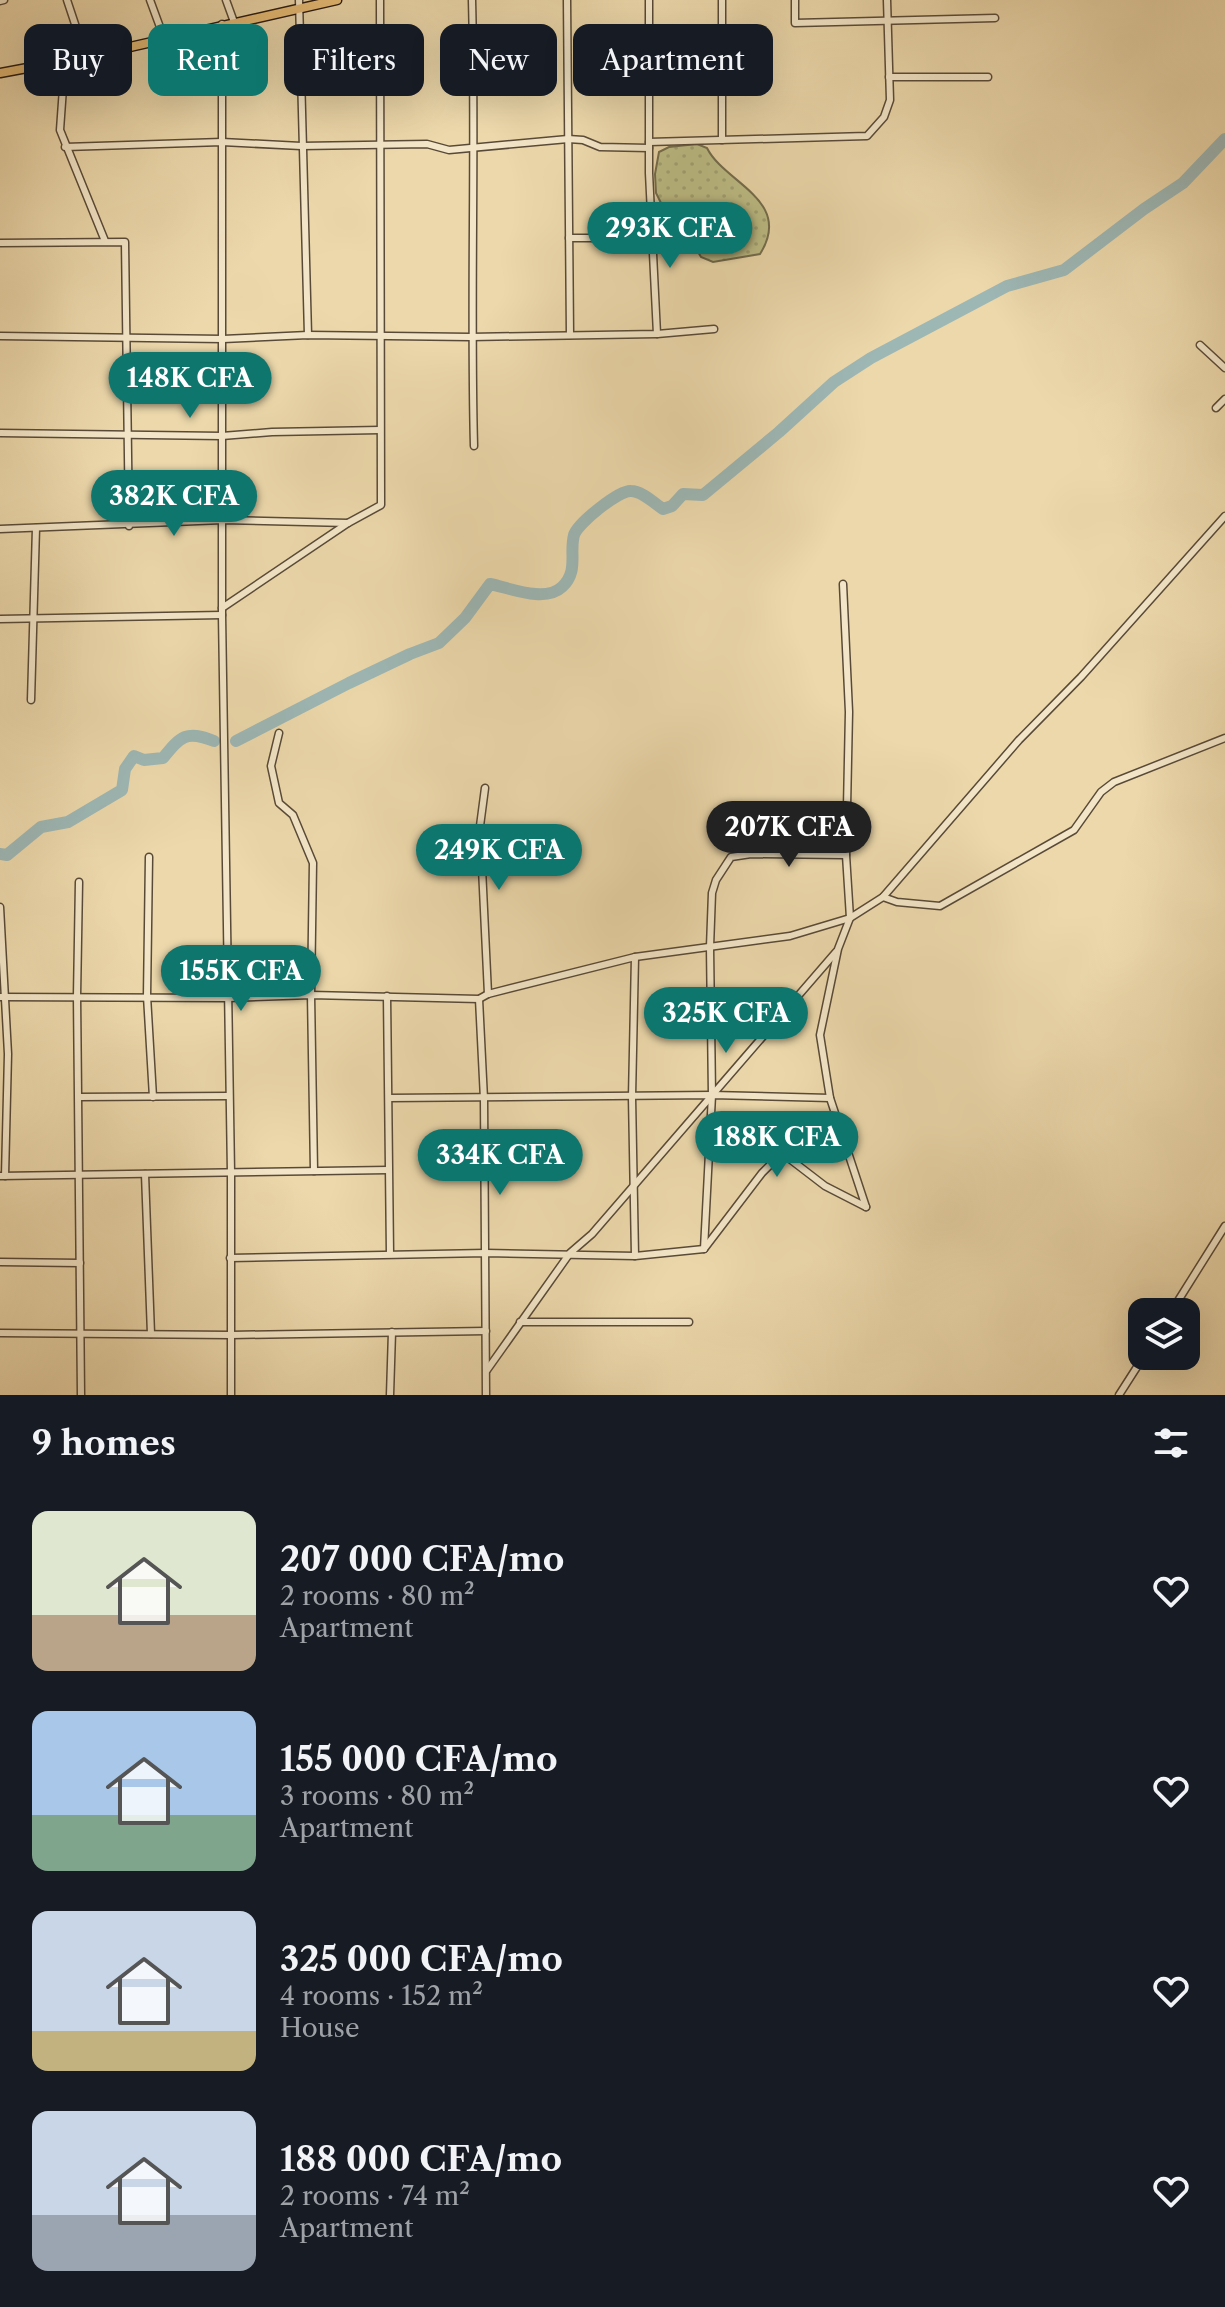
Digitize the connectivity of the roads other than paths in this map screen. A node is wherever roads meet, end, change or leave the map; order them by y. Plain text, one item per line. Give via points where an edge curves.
1 (67, 0) edge
2 (150, 0) edge
3 (226, 0) edge
4 (337, 0) edge
5 (380, 0) edge
6 (472, 0) edge
7 (567, 0) edge
8 (649, 0) edge
9 (722, 0) edge
10 (795, 0) edge
11 (887, 0) edge
12 (300, 4) edge
13 (995, 18) dead end
14 (888, 20) junction
15 (234, 22) junction
16 (75, 24) edge
17 (159, 24) edge
18 (222, 24) edge
19 (24, 68) edge
20 (0, 73) edge
21 (889, 77) junction
22 (988, 77) dead end
23 (62, 96) edge
24 (222, 96) edge
25 (568, 139) junction
26 (722, 140) junction
27 (222, 142) junction
28 (381, 145) junction
29 (649, 145) junction
30 (301, 146) junction
31 (65, 147) junction
32 (473, 148) junction
33 (569, 238) junction
34 (653, 238) junction
35 (105, 241) junction
36 (0, 243) edge
37 (714, 329) dead end
38 (657, 334) junction
39 (308, 335) junction
40 (570, 335) junction
41 (0, 336) edge
42 (379, 336) junction
43 (471, 337) junction
44 (126, 338) junction
45 (223, 339) junction
46 (1200, 345) dead end
47 (1225, 368) edge
48 (1225, 399) edge
49 (1216, 408) dead end
50 (380, 430) junction
51 (0, 433) edge
52 (128, 434) junction
53 (222, 436) junction
54 (474, 446) dead end
55 (1225, 516) edge
56 (223, 520) junction
57 (348, 523) junction
58 (129, 526) junction
59 (36, 528) junction
60 (0, 529) edge
61 (843, 584) dead end
62 (222, 611) junction
63 (0, 619) edge
64 (34, 619) junction
65 (31, 700) dead end
66 (279, 733) dead end
67 (1225, 738) edge
68 (485, 788) dead end
69 (846, 855) junction
70 (149, 857) dead end
71 (79, 882) dead end
72 (883, 897) junction
73 (0, 907) edge
74 (850, 918) junction
75 (710, 947) junction
76 (838, 949) junction
77 (635, 957) junction
78 (488, 994) junction
79 (311, 995) junction
80 (3, 996) edge
81 (77, 996) junction
82 (147, 996) junction
83 (387, 996) junction
84 (228, 998) junction
85 (479, 999) junction
86 (712, 1095) junction
87 (229, 1096) junction
88 (79, 1097) junction
89 (153, 1097) junction
90 (632, 1097) junction
91 (389, 1098) junction
92 (830, 1098) junction
93 (484, 1099) junction
94 (388, 1170) junction
95 (314, 1171) junction
96 (231, 1173) junction
97 (78, 1174) junction
98 (145, 1174) junction
99 (2, 1176) edge
100 (635, 1183) junction
101 (1225, 1226) edge
102 (704, 1249) junction
103 (486, 1253) junction
104 (570, 1253) junction
105 (390, 1254) junction
106 (635, 1256) junction
107 (230, 1258) junction
108 (0, 1262) edge
109 (80, 1263) junction
110 (1180, 1298) edge
111 (520, 1322) junction
112 (689, 1322) dead end
113 (486, 1331) junction
114 (392, 1332) junction
115 (0, 1333) edge
116 (82, 1334) junction
117 (151, 1334) junction
118 (231, 1335) junction
119 (487, 1370) junction
120 (1135, 1370) edge
121 (81, 1395) edge
122 (231, 1395) edge
123 (390, 1395) edge
124 (486, 1395) edge
125 (1119, 1395) edge

1 - 16 street
2 - 17 street
3 - 15 street
4 - 12 main road
5 - 28 street
6 - 32 street
7 - 25 street
8 - 29 street
9 - 26 street
10 - 14 street via 795,23
11 - 14 street
12 - 15 main road
12 - 30 street
13 - 14 street
14 - 21 street
15 - 18 main road
19 - 20 main road
21 - 22 street
21 - 26 street via 888,109 867,136
23 - 31 street via 60,130
24 - 27 street
25 - 29 street via 600,147
25 - 32 street
25 - 33 street
26 - 29 street
27 - 30 street
27 - 31 street
27 - 45 street
28 - 30 street
28 - 32 street
28 - 42 street
29 - 34 street
30 - 39 street
31 - 35 street
32 - 43 street
33 - 34 street
33 - 40 street
34 - 38 street
35 - 36 street
35 - 44 street via 125,242
37 - 38 street
38 - 40 street
39 - 42 street
39 - 45 street
40 - 43 street
41 - 44 street
42 - 43 street
42 - 50 street
43 - 54 street
44 - 45 street
44 - 52 street
45 - 53 street
46 - 47 street
48 - 49 street
50 - 53 street
50 - 57 street via 381,505
51 - 52 street
52 - 53 street
52 - 58 street
53 - 56 street
55 - 72 street
56 - 57 street
56 - 58 street
56 - 62 street
57 - 62 street
58 - 59 street
59 - 60 street
59 - 64 street
61 - 69 street via 849,712
62 - 64 street
62 - 84 street
63 - 64 street
64 - 65 street
66 - 79 street via 271,766 279,803 293,815 313,863
67 - 72 street via 1114,782 1074,830 940,906
68 - 78 street via 480,826
69 - 74 street
69 - 75 street via 731,857 712,893
70 - 82 street
71 - 81 street
72 - 74 street
73 - 80 street
74 - 75 street via 790,936
74 - 76 street
75 - 77 street
75 - 86 street
76 - 86 street
76 - 92 street via 820,1035
77 - 78 street
77 - 90 street
78 - 85 street
79 - 83 street
79 - 84 street
79 - 95 street
80 - 81 street
80 - 99 street via 8,1054
81 - 82 street
81 - 88 street
82 - 84 street
82 - 89 street
83 - 85 street
83 - 91 street
84 - 87 street
85 - 93 street
86 - 90 street
86 - 92 street
86 - 100 street
86 - 102 street
87 - 89 street
87 - 96 street
88 - 89 street
88 - 97 street
90 - 93 street
90 - 100 street
91 - 93 street
91 - 94 street
92 - 102 street via 866,1207 825,1186 782,1153
93 - 103 street
94 - 95 street
94 - 105 street
95 - 96 street
96 - 98 street
96 - 107 street
97 - 98 street
97 - 99 street
97 - 109 street
98 - 117 street
100 - 104 street
100 - 106 street
101 - 110 street
102 - 106 street
103 - 104 street
103 - 105 street
103 - 113 street
104 - 106 street
104 - 111 street
105 - 107 street
107 - 118 street
108 - 109 street
109 - 116 street
111 - 112 street
111 - 119 street
113 - 114 street
113 - 119 street
114 - 118 street
114 - 123 street
115 - 116 street
116 - 117 street
116 - 121 street
117 - 118 street
118 - 122 street
119 - 124 street
120 - 125 street

